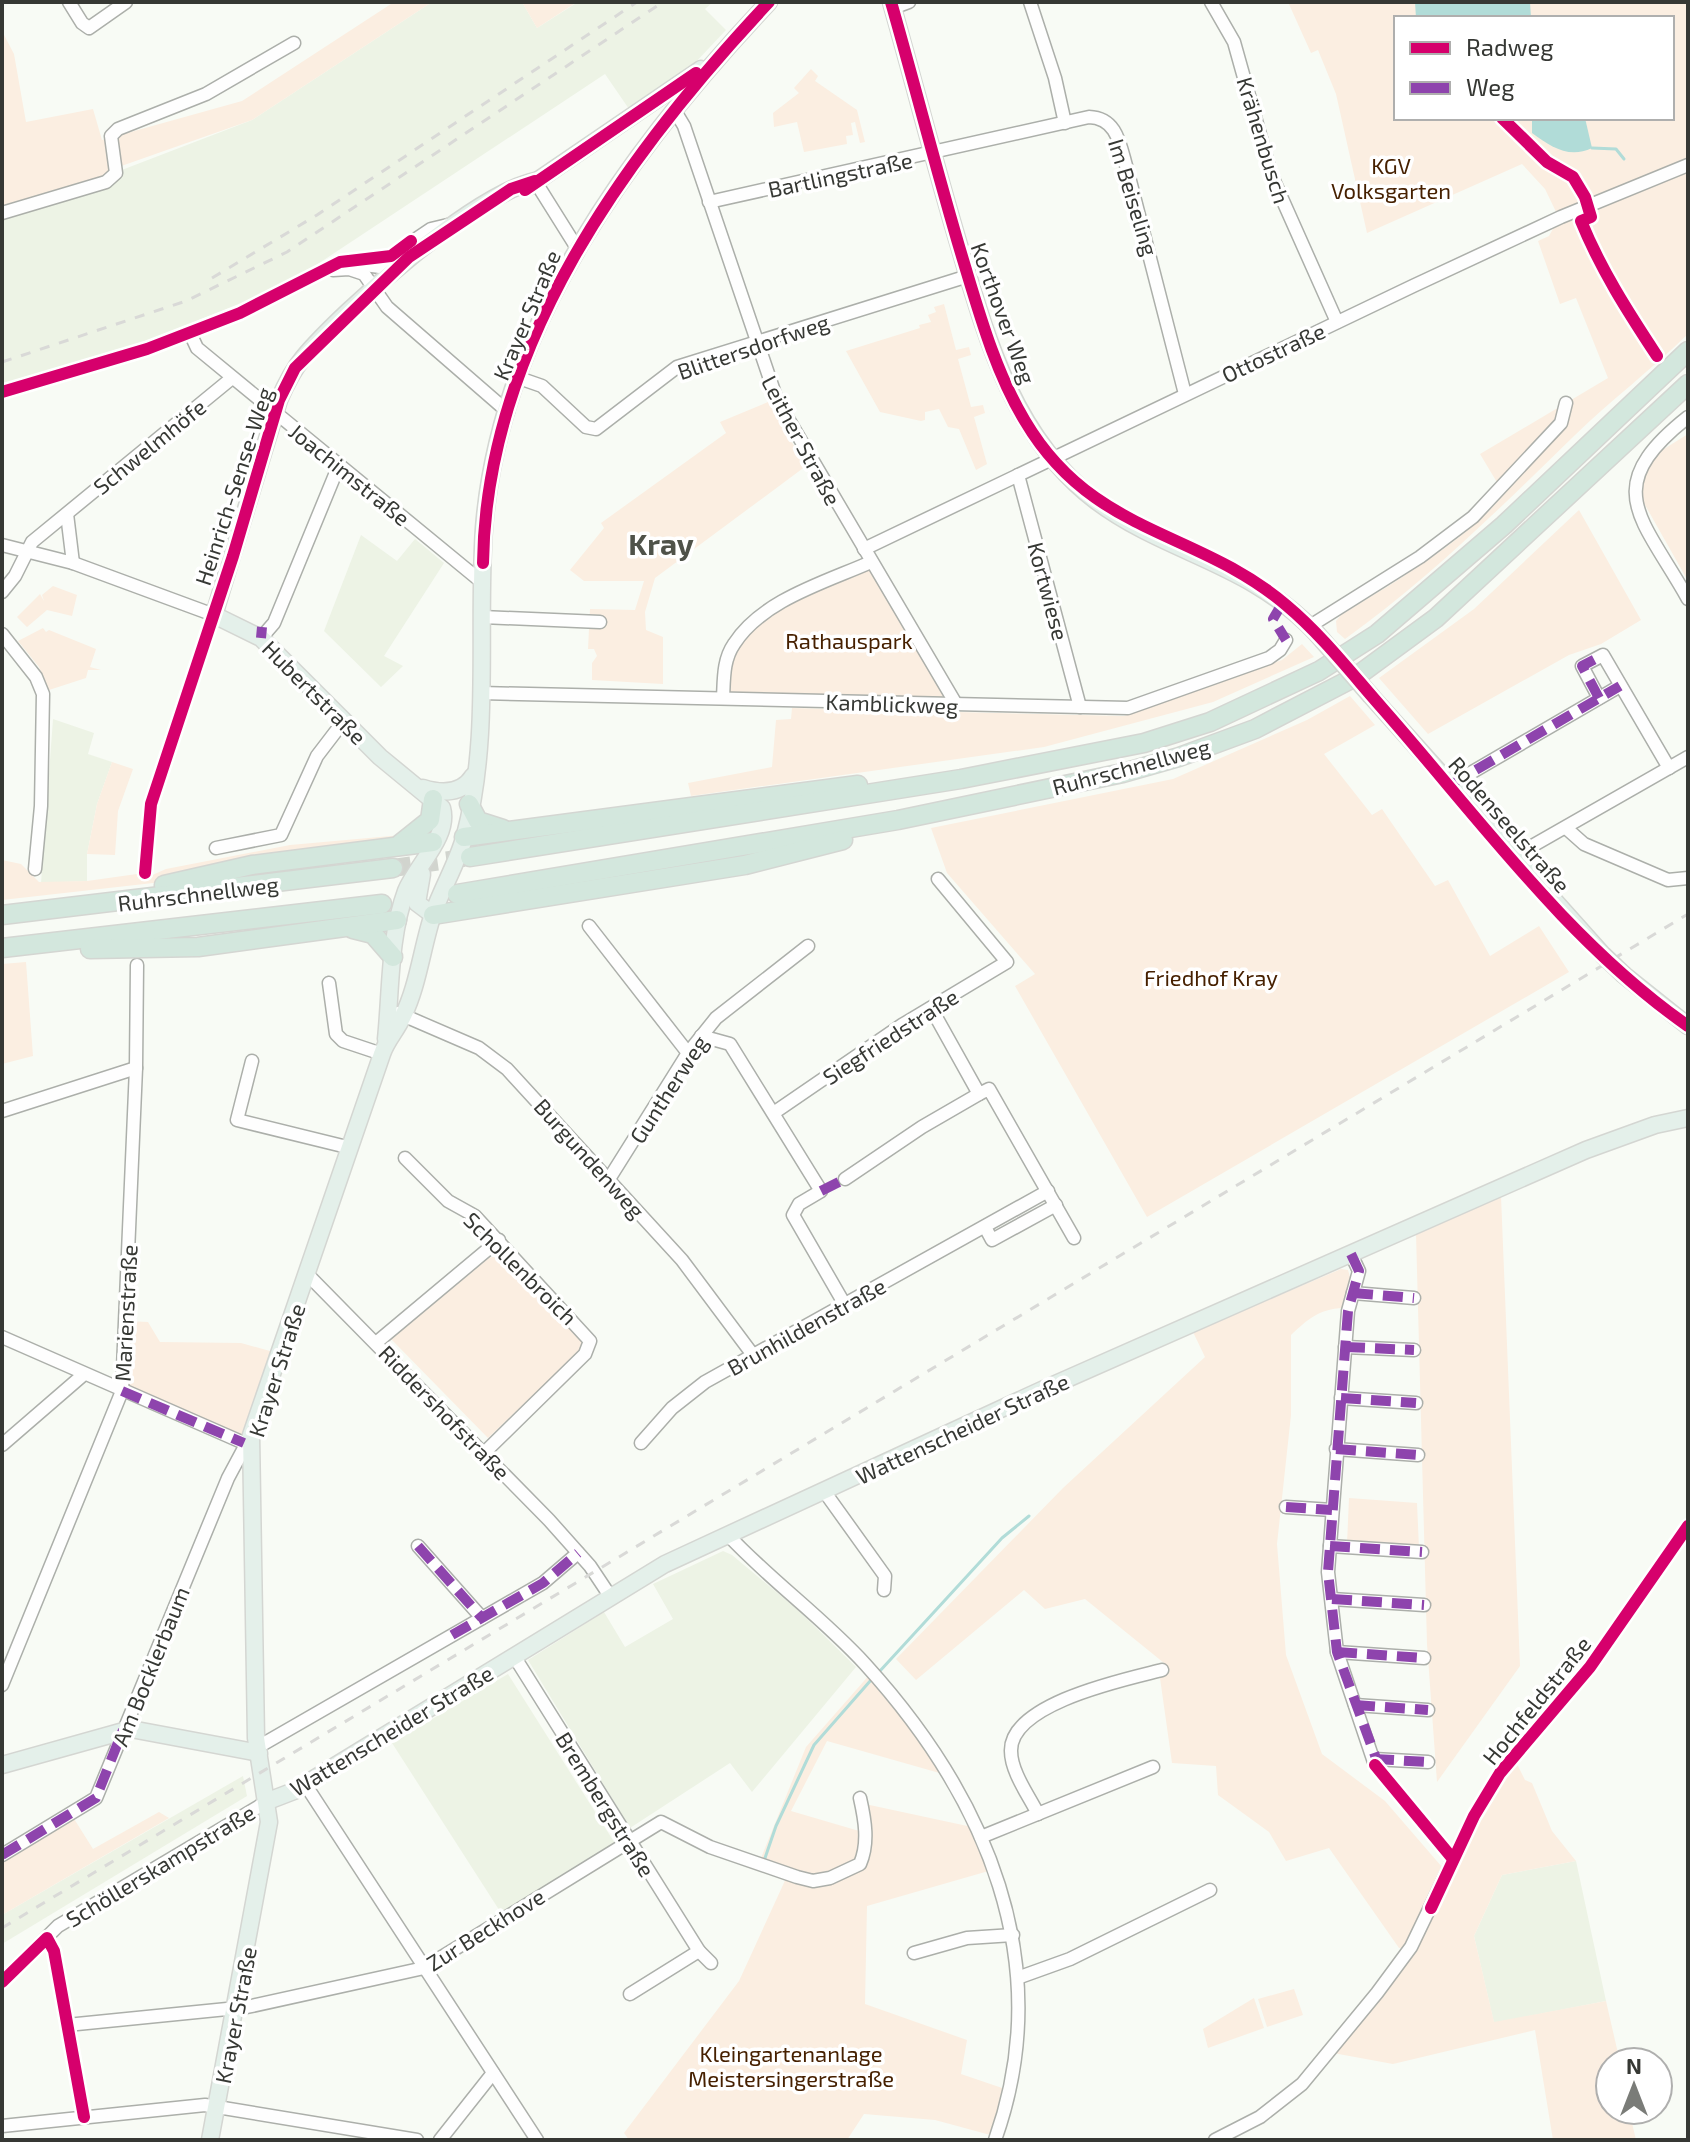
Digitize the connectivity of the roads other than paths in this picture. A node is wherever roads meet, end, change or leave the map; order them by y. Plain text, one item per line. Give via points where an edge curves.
1 (69, 2) edge
2 (126, 2) edge
3 (769, 2) edge
4 (1030, 2) edge
5 (1211, 2) edge
6 (898, 4) edge
7 (108, 6) edge
8 (294, 43) dead end
9 (718, 56) junction
10 (676, 105) junction
11 (1065, 123) junction
12 (621, 124) junction
13 (643, 152) junction
14 (932, 154) junction
15 (1688, 165) edge
16 (535, 181) junction
17 (709, 202) junction
18 (2, 213) edge
19 (459, 223) junction
20 (577, 248) junction
21 (396, 269) junction
22 (326, 270) junction
23 (968, 276) junction
24 (375, 289) junction
25 (1337, 322) junction
26 (190, 333) junction
27 (756, 344) junction
28 (1688, 351) edge
29 (232, 378) junction
30 (519, 378) junction
31 (1688, 384) edge
32 (2, 392) edge
33 (1185, 394) junction
34 (1566, 403) dead end
35 (508, 412) junction
36 (275, 413) junction
37 (1688, 417) edge
38 (1051, 458) junction
39 (339, 465) junction
40 (1018, 475) junction
41 (67, 514) junction
42 (2, 545) edge
43 (864, 549) junction
44 (27, 550) junction
45 (871, 562) junction
46 (73, 563) junction
47 (483, 583) junction
48 (2, 592) edge
49 (1688, 599) edge
50 (214, 615) junction
51 (482, 617) junction
52 (600, 622) dead end
53 (1314, 630) junction
54 (261, 632) junction
55 (2, 634) edge
56 (1286, 640) dead end
57 (1620, 686) junction
58 (481, 693) junction
59 (723, 698) junction
60 (1599, 698) junction
61 (956, 704) junction
62 (1080, 707) junction
63 (343, 722) junction
64 (1688, 757) edge
65 (1669, 768) junction
66 (473, 776) junction
67 (961, 779) junction
68 (415, 785) junction
69 (1450, 785) junction
70 (433, 799) junction
71 (469, 804) junction
72 (898, 820) junction
73 (1566, 828) junction
74 (521, 829) junction
75 (464, 837) junction
76 (433, 842) junction
77 (394, 847) junction
78 (216, 848) dead end
79 (470, 857) tunnel mouth
80 (1513, 857) junction
81 (425, 859) junction
82 (393, 868) tunnel mouth
83 (35, 869) dead end
84 (145, 873) dead end
85 (449, 873) junction
86 (1688, 878) edge
87 (938, 879) dead end
88 (457, 894) dead end
89 (108, 904) junction
90 (382, 904) dead end
91 (2, 915) edge
92 (433, 915) junction
93 (397, 920) junction
94 (589, 926) dead end
95 (346, 928) junction
96 (33, 946) junction
97 (808, 946) dead end
98 (2, 948) edge
99 (393, 957) junction
100 (137, 965) dead end
101 (329, 983) dead end
102 (931, 1008) junction
103 (396, 1012) junction
104 (1688, 1026) edge
105 (701, 1036) junction
106 (383, 1049) junction
107 (688, 1053) junction
108 (252, 1061) dead end
109 (136, 1068) junction
110 (979, 1094) junction
111 (2, 1111) edge
112 (775, 1112) junction
113 (1688, 1118) edge
114 (351, 1148) junction
115 (405, 1158) dead end
116 (609, 1179) junction
117 (845, 1179) dead end
118 (1048, 1191) junction
119 (1056, 1205) junction
120 (985, 1227) junction
121 (1074, 1238) dead end
122 (499, 1240) junction
123 (1351, 1254) junction
124 (308, 1275) junction
125 (1353, 1293) junction
126 (1414, 1298) dead end
127 (845, 1305) junction
128 (2, 1337) edge
129 (377, 1342) junction
130 (1345, 1347) junction
131 (1414, 1350) dead end
132 (753, 1355) junction
133 (83, 1375) junction
134 (122, 1391) junction
135 (1341, 1398) junction
136 (1416, 1403) dead end
137 (248, 1439) junction
138 (641, 1443) dead end
139 (2, 1445) edge
140 (1336, 1449) junction
141 (484, 1453) junction
142 (1418, 1455) dead end
143 (824, 1491) junction
144 (1286, 1507) dead end
145 (1332, 1510) junction
146 (1688, 1526) edge
147 (728, 1535) junction
148 (418, 1546) dead end
149 (1330, 1546) junction
150 (1422, 1552) dead end
151 (578, 1553) junction
152 (884, 1590) dead end
153 (610, 1596) junction
154 (1332, 1599) junction
155 (1424, 1605) dead end
156 (482, 1618) junction
157 (1337, 1652) junction
158 (514, 1656) junction
159 (1424, 1658) dead end
160 (2, 1685) edge
161 (1157, 1688) dead end
162 (1355, 1705) junction
163 (1428, 1710) dead end
164 (123, 1730) junction
165 (258, 1750) junction
166 (1428, 1762) dead end
167 (2, 1765) edge
168 (1153, 1767) dead end
169 (305, 1784) junction
170 (860, 1798) dead end
171 (268, 1801) junction
172 (1038, 1814) junction
173 (981, 1837) junction
174 (628, 1840) junction
175 (2, 1855) edge
176 (1210, 1890) dead end
177 (1013, 1935) junction
178 (47, 1938) junction
179 (699, 1951) junction
180 (914, 1953) dead end
181 (711, 1963) dead end
182 (424, 1968) junction
183 (1020, 1977) junction
184 (2, 1982) edge
185 (630, 1994) dead end
186 (236, 2008) junction
187 (67, 2025) junction
188 (493, 2073) junction
189 (217, 2105) junction
190 (84, 2117) junction
191 (2, 2126) edge
192 (210, 2140) edge
193 (417, 2140) edge
194 (440, 2140) edge
195 (537, 2140) edge
196 (995, 2140) edge
197 (1215, 2140) edge

1 - 7 street via 89,28
2 - 7 street
3 - 9 main road, Krayer Straße
4 - 11 street
5 - 25 street, Krähenbusch via 1234,42 1271,174
6 - 14 main road, Korthover Weg
8 - 18 street via 206,94 118,129 111,136 116,173 106,182
9 - 10 main road, Krayer Straße
9 - 12 main road, Heinrich-Sense-Weg
10 - 12 main road, Heinrich-Sense-Weg
10 - 13 main road, Krayer Straße
10 - 17 street, Leither Straße
11 - 14 street, Bartlingstraße
11 - 33 street, Im Beiseling via 1096,117 1116,133
12 - 13 main road via 642,129
12 - 16 main road, Heinrich-Sense-Weg
13 - 20 main road, Krayer Straße
14 - 17 street, Bartlingstraße
14 - 23 main road, Korthover Weg
15 - 25 street, Ottostraße via 1561,217
16 - 19 main road, Heinrich-Sense-Weg via 514,187
16 - 20 street
16 - 21 main road, Heinrich-Sense-Weg via 412,267
17 - 27 street, Leither Straße
19 - 21 main road, Heinrich-Sense-Weg
19 - 22 street, Heinrich-Sense-Weg via 431,229 391,256 340,262
20 - 30 main road, Krayer Straße
21 - 22 street via 357,264
21 - 24 main road, Heinrich-Sense-Weg
22 - 24 street via 355,270
22 - 26 street
23 - 27 street, Blittersdorfweg
23 - 38 main road, Korthover Weg via 1000,372
24 - 35 street via 387,307
24 - 36 main road, Heinrich-Sense-Weg via 304,356
25 - 33 street, Ottostraße
26 - 29 street, Joachimstraße via 197,348
26 - 32 street
27 - 30 street, Blittersdorfweg via 677,367 596,429 586,427 542,386
27 - 43 street, Leither Straße via 789,424
28 - 67 highway, Ruhrschnellweg via 1419,601 1329,665 1177,733
29 - 36 street, Joachimstraße
29 - 41 street, Schwelmhöfe
30 - 35 main road, Krayer Straße
31 - 72 highway, Ruhrschnellweg via 1446,610 1392,652 1304,706 1179,757
33 - 38 street, Ottostraße
34 - 53 street via 1561,423 1473,517
35 - 47 main road, Krayer Straße via 490,481
36 - 39 street, Joachimstraße
36 - 50 main road, Heinrich-Sense-Weg
37 - 49 street via 1656,442 1635,480 1639,512
38 - 40 street, Ottostraße
38 - 53 main road, Korthover Weg via 1112,511 1245,576
39 - 47 street, Joachimstraße
39 - 54 street via 274,623
40 - 43 street, Ottostraße
40 - 62 street, Kortwiese
41 - 44 street, Schwelmhöfe
41 - 46 street
42 - 44 street, Hubertstraße
43 - 45 street, Leither Straße
44 - 46 street, Hubertstraße
44 - 48 street, Schwelmhöfe
45 - 59 street via 752,623 733,645 724,670
45 - 61 street, Leither Straße
46 - 50 street, Hubertstraße
47 - 51 main road, Krayer Straße
50 - 54 main road, Hubertstraße
50 - 84 street, Heinrich-Sense-Weg via 151,804
51 - 52 street
51 - 58 main road, Krayer Straße
53 - 69 main road, Rodenseelstraße, bridge
54 - 63 main road, Hubertstraße
55 - 83 street via 44,695
56 - 62 street, Kamblickweg via 1269,658 1145,703
57 - 60 street
57 - 60 street via 1603,655 1582,666
57 - 65 street
58 - 59 street, Kamblickweg
58 - 66 main road, Krayer Straße
59 - 61 street, Kamblickweg
60 - 69 street
61 - 62 street, Kamblickweg
63 - 68 main road, Hubertstraße
63 - 78 street via 317,756 281,835
64 - 65 street
65 - 73 street
66 - 68 main road via 465,786 448,792
66 - 71 main road, Krayer Straße
67 - 74 highway via 815,789
67 - 79 highway, Ruhrschnellweg
68 - 70 main road, Hubertstraße
69 - 80 main road, Rodenseelstraße
70 - 76 main road via 444,815
70 - 77 highway via 433,814 423,829
71 - 74 highway via 485,826
71 - 75 main road, Krayer Straße
72 - 88 highway, Ruhrschnellweg
72 - 92 highway via 845,840 745,865
73 - 80 street
73 - 86 street via 1584,844 1668,880
74 - 75 highway
75 - 76 main road
75 - 85 main road, Krayer Straße
76 - 77 highway
76 - 81 main road, Krayer Straße
76 - 85 main road via 447,852
77 - 89 highway via 252,865 151,887
80 - 104 main road, Rodenseelstraße, bridge via 1603,955
81 - 92 main road via 417,900 421,910
81 - 93 main road, Krayer Straße
82 - 89 highway, Ruhrschnellweg
85 - 92 main road, Krayer Straße
87 - 102 street, Siegfriedstraße via 1007,962
89 - 91 highway, Ruhrschnellweg
90 - 96 highway, Ruhrschnellweg
92 - 93 main road
92 - 103 main road, Krayer Straße
93 - 95 highway
93 - 99 main road, Krayer Straße
94 - 107 street
95 - 96 highway via 198,947
95 - 99 highway via 373,934
96 - 98 highway, Ruhrschnellweg
97 - 105 street, Guntherweg via 716,1018
99 - 103 main road, Krayer Straße
100 - 109 street, Marienstraße
101 - 106 street via 336,1034 343,1041
102 - 110 street
102 - 112 street, Siegfriedstraße
103 - 106 main road, Krayer Straße
103 - 116 street, Burgundenweg via 479,1048 502,1064
105 - 107 street, Guntherweg
105 - 112 street via 730,1044
106 - 114 main road, Krayer Straße
107 - 116 street, Guntherweg
108 - 114 street via 237,1120
109 - 111 street
109 - 134 street, Marienstraße
110 - 117 street
110 - 118 street via 989,1089
112 - 127 street via 821,1191 793,1210
113 - 123 main road, Wattenscheider Straße via 1586,1150
114 - 124 main road, Krayer Straße
115 - 122 street, Schollenbroich via 448,1201 475,1216
116 - 132 street, Burgundenweg via 692,1273
118 - 119 street
118 - 120 street, Brunhildenstraße
119 - 120 street via 992,1240
119 - 121 street
120 - 127 street, Brunhildenstraße
122 - 129 street
122 - 141 street, Schollenbroich via 590,1341 585,1354
123 - 125 street via 1359,1271
123 - 143 main road, Wattenscheider Straße
124 - 129 street, Riddershofstraße
124 - 137 main road, Krayer Straße
125 - 126 street
125 - 130 street
127 - 132 street, Brunhildenstraße
128 - 133 street
129 - 141 street, Riddershofstraße
130 - 131 street
130 - 135 street
132 - 138 street, Brunhildenstraße via 698,1387
133 - 134 street
133 - 139 street
134 - 137 street
134 - 160 street, Marienstraße
135 - 136 street
135 - 140 street
137 - 164 street, Am Bocklerbaum
137 - 165 main road, Krayer Straße
140 - 142 street
140 - 145 street
141 - 151 street, Riddershofstraße
143 - 147 main road, Wattenscheider Straße
143 - 152 street via 885,1576
144 - 145 street
145 - 149 street
146 - 197 street, Hochfeldstraße via 1590,1667 1500,1773 1411,1947 1377,1993 1302,2084 1260,2117
147 - 153 main road, Wattenscheider Straße
147 - 173 street via 810,1608 891,1694 942,1762
148 - 156 street
149 - 150 street
149 - 154 street
151 - 153 street, Riddershofstraße
151 - 156 street via 543,1583
153 - 158 main road, Wattenscheider Straße
154 - 155 street
154 - 157 street
156 - 165 street
157 - 159 street
157 - 162 street
158 - 169 main road, Wattenscheider Straße
158 - 174 street, Brembergstraße
161 - 172 street via 1158,1671 1065,1698 1017,1733 1012,1761
162 - 163 street
162 - 166 street via 1375,1762
164 - 165 main road
164 - 167 main road
164 - 175 street, Am Bocklerbaum via 96,1798
165 - 171 main road, Krayer Straße
168 - 172 street
169 - 171 main road, Wattenscheider Straße
169 - 182 street
170 - 174 street, Zur Beckhove via 866,1826 860,1864 813,1881 710,1847 667,1822
171 - 178 street, Schöllerskampstraße via 58,1926
171 - 186 main road, Krayer Straße via 266,1851
172 - 173 street
173 - 177 street
174 - 179 street, Brembergstraße
174 - 182 street, Zur Beckhove
176 - 183 street via 1070,1959
177 - 180 street via 967,1938
177 - 183 street
178 - 184 street
178 - 187 street, Schöllerskampstraße
179 - 181 street, Brembergstraße
179 - 185 street
182 - 186 street, Zur Beckhove
182 - 188 street
183 - 196 street via 1014,2074
186 - 187 street, Zur Beckhove
186 - 189 main road, Krayer Straße
187 - 190 street, Schöllerskampstraße
188 - 194 street
188 - 195 street
189 - 190 street
189 - 192 main road, Krayer Straße
189 - 193 street
190 - 191 street

